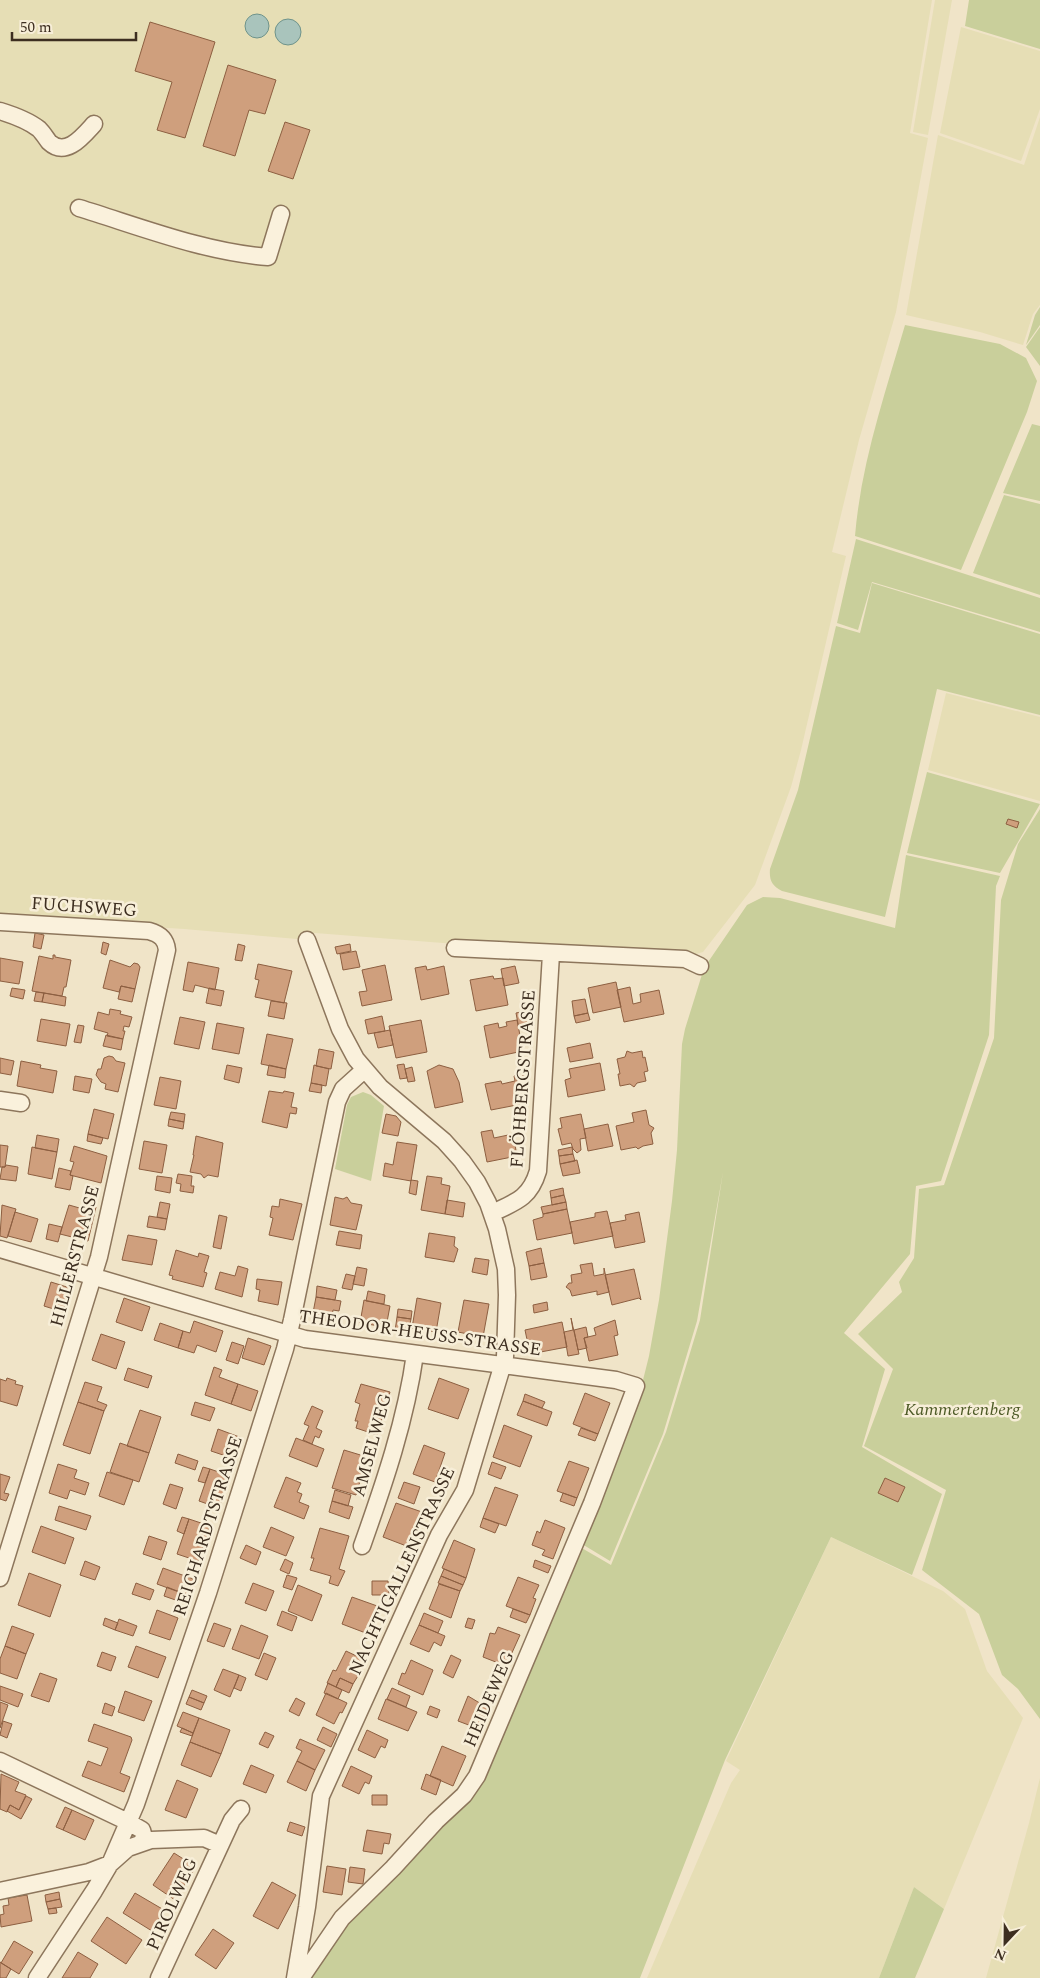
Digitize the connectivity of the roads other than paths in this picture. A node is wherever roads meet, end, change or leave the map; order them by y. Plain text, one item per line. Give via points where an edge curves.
1 (0, 111) edge
2 (94, 124) dead end
3 (79, 208) dead end
4 (281, 214) dead end
5 (0, 922) edge
6 (164, 940) joint
7 (306, 940) dead end
8 (455, 948) dead end
9 (551, 954) junction
10 (700, 966) dead end
11 (364, 1070) junction
12 (0, 1100) edge
13 (21, 1103) dead end
14 (492, 1213) junction
15 (0, 1249) edge
16 (93, 1277) junction
17 (288, 1335) junction
18 (415, 1354) junction
19 (502, 1365) junction
20 (636, 1386) joint
21 (362, 1546) dead end
22 (0, 1578) edge
23 (0, 1761) edge
24 (241, 1809) dead end
25 (128, 1822) junction
26 (145, 1841) junction
27 (220, 1845) junction
28 (110, 1864) junction
29 (0, 1891) edge
30 (36, 1978) edge
31 (160, 1978) edge
32 (295, 1978) edge
33 (301, 1978) edge

1 - 2 street via 39,129 59,147 68,148
3 - 4 street via 238,255 268,257
5 - 6 street, FUCHSWEG via 149,931
6 - 16 street, HILLERSTRASSE via 166,956
7 - 11 street, NACHTIGALLENSTRASSE via 344,1037
8 - 9 street
9 - 10 street via 685,959
9 - 14 street, FLÖHBERGSTRASSE via 538,1171 525,1196
11 - 14 street, NACHTIGALLENSTRASSE via 453,1151 477,1182
11 - 17 street, REICHARDTSTRASSE via 343,1089 337,1102
12 - 13 street
14 - 19 street, NACHTIGALLENSTRASSE via 506,1269 506,1348
15 - 16 street, THEODOR-HEUSS-STRASSE
16 - 17 street, THEODOR-HEUSS-STRASSE
16 - 22 street, HILLERSTRASSE
17 - 18 street, THEODOR-HEUSS-STRASSE
17 - 25 street, REICHARDTSTRASSE via 208,1593
18 - 19 street, THEODOR-HEUSS-STRASSE
18 - 21 street, AMSELWEG via 385,1481
19 - 20 street, THEODOR-HEUSS-STRASSE via 616,1380
19 - 32 street, NACHTIGALLENSTRASSE via 465,1490 439,1535 321,1796 308,1907
20 - 33 street, HEIDEWEG via 592,1504 477,1776 464,1795 342,1918
23 - 25 street
24 - 27 street, PIROLWEG
25 - 26 street via 142,1830
25 - 28 street, REICHARDTSTRASSE
26 - 27 street via 204,1838
26 - 28 street via 123,1851
27 - 31 street, PIROLWEG
28 - 29 street via 89,1872
28 - 30 street, REICHARDTSTRASSE

